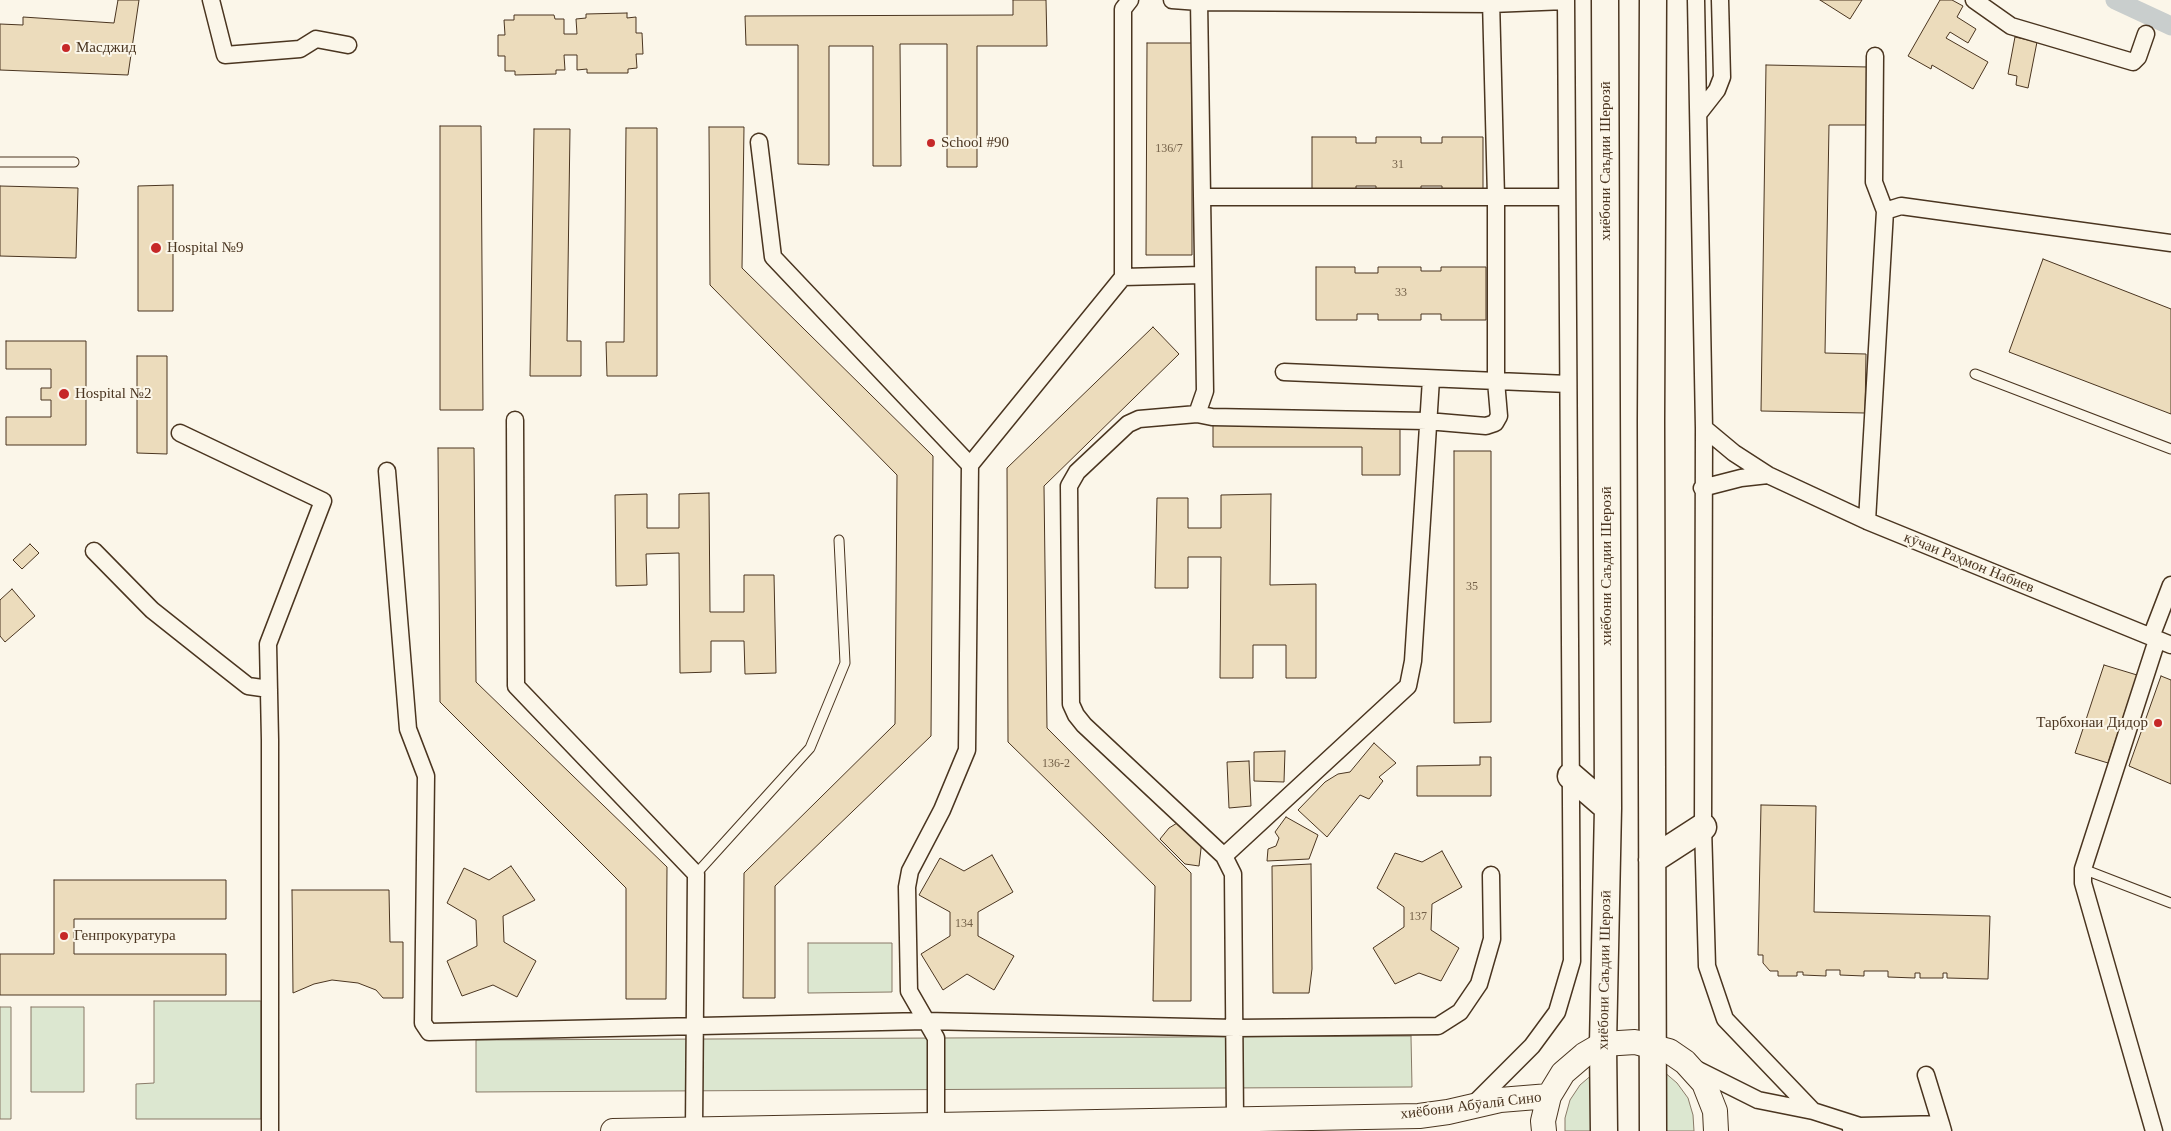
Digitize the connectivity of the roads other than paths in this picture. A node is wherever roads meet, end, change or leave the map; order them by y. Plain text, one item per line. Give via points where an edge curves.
1 (211, 0) edge
2 (1130, 0) edge
3 (1172, 0) edge
4 (1605, 0) edge
5 (1653, 0) edge
6 (1696, 0) edge
7 (1720, 0) edge
8 (1974, 0) edge
9 (1199, 1) edge
10 (1566, 1) edge
11 (1491, 2) edge
12 (2146, 34) dead end
13 (348, 45) dead end
14 (1875, 56) dead end
15 (1699, 113) junction
16 (759, 142) dead end
17 (0, 162) edge
18 (74, 162) dead end
19 (1567, 196) junction
20 (1202, 197) junction
21 (1496, 197) junction
22 (1885, 211) junction
23 (2171, 243) edge
24 (1202, 276) junction
25 (1123, 277) junction
26 (1284, 372) dead end
27 (1976, 374) dead end
28 (1431, 379) junction
29 (1496, 381) junction
30 (1568, 384) junction
31 (1197, 414) junction
32 (515, 420) dead end
33 (1427, 421) junction
34 (1704, 428) junction
35 (180, 433) dead end
36 (2171, 449) edge
37 (970, 465) junction
38 (387, 471) dead end
39 (1768, 475) junction
40 (1702, 488) junction
41 (1867, 521) junction
42 (839, 540) dead end
43 (94, 550) dead end
44 (2171, 585) edge
45 (2160, 641) edge
46 (269, 689) junction
47 (1571, 776) junction
48 (1608, 808) junction
49 (1702, 827) junction
50 (1224, 856) junction
51 (1652, 860) junction
52 (2083, 869) junction
53 (696, 874) junction
54 (1491, 875) dead end
55 (2171, 903) edge
56 (926, 1021) junction
57 (695, 1026) junction
58 (1234, 1028) junction
59 (1603, 1044) junction
60 (1652, 1046) junction
61 (1685, 1062) junction
62 (1926, 1075) dead end
63 (1549, 1096) junction
64 (1473, 1105) junction
65 (1813, 1111) junction
66 (1234, 1119) junction
67 (936, 1128) edge
68 (1942, 1128) edge
69 (694, 1129) junction
70 (1852, 1129) edge
71 (270, 1131) edge
72 (613, 1131) edge
73 (1544, 1131) edge
74 (1604, 1131) edge
75 (1653, 1131) edge
76 (1716, 1131) edge
77 (2154, 1131) edge

1 - 13 street via 225,55 300,49 316,39
2 - 25 street via 1123,9
3 - 9 street
4 - 48 main road, хиёбони Саъдии Шерозӣ
5 - 51 main road
6 - 15 street
7 - 15 street via 1722,76 1717,90
8 - 12 street via 2011,26 2133,62
9 - 11 street
9 - 20 street
10 - 11 street
10 - 19 street
11 - 21 street
14 - 22 street via 1874,182
15 - 34 street
16 - 37 street via 773,258
17 - 18 lane
19 - 21 street
19 - 30 street
20 - 21 street
20 - 24 street
21 - 29 street
22 - 23 street via 1901,206
22 - 41 street
24 - 25 street
24 - 31 street via 1205,391
25 - 37 street
26 - 28 street
27 - 36 lane
28 - 29 street
28 - 33 street
29 - 30 street
29 - 33 street via 1499,416 1495,423 1486,426
30 - 47 street
31 - 33 street via 1212,417
31 - 50 street via 1140,419 1128,424 1077,472 1069,486 1071,704 1084,724
32 - 53 street via 516,686
33 - 50 street via 1413,661 1408,686
34 - 39 street, кӯчаи Раҳмон Набиев
34 - 40 street
35 - 46 street via 323,501 268,644
37 - 56 street via 967,750 942,810 910,871 907,886 909,991
38 - 57 street via 408,729 426,776 423,1023 429,1032
39 - 40 street
39 - 41 street, кӯчаи Раҳмон Набиев
40 - 49 street
41 - 45 street, кӯчаи Раҳмон Набиев
42 - 53 lane via 844,663 810,748
43 - 46 street via 152,610 248,686
44 - 45 street
45 - 52 street
46 - 71 street
47 - 48 main road
47 - 64 street via 1572,961 1557,1012 1532,1046
48 - 59 main road, хиёбони Саъдии Шерозӣ
49 - 51 main road
49 - 65 street via 1707,966 1725,1019
50 - 58 street via 1233,874 1235,892
51 - 60 main road
52 - 55 lane
52 - 77 street via 2083,883
53 - 57 street
54 - 58 street via 1492,939 1479,984 1460,1012 1438,1026
56 - 57 street
56 - 58 street
56 - 67 street via 936,1038
57 - 69 street
58 - 66 street
59 - 60 main road, хиёбони Абӯалӣ Сино via 1635,1042
59 - 63 main road, хиёбони Абӯалӣ Сино via 1563,1073
59 - 74 main road, хиёбони Саъдии Шерозӣ
60 - 61 main road, хиёбони Абӯалӣ Сино via 1669,1051
60 - 75 main road
61 - 65 street via 1758,1100
61 - 76 main road, хиёбони Абӯалӣ Сино via 1704,1083 1715,1111
62 - 68 street
63 - 64 main road, хиёбони Абӯалӣ Сино
63 - 73 main road, хиёбони Абӯалӣ Сино
64 - 66 main road, хиёбони Абӯалӣ Сино via 1419,1116
65 - 70 street
66 - 67 main road, хиёбони Абӯалӣ Сино
67 - 69 main road, хиёбони Абӯалӣ Сино
68 - 70 street
69 - 72 main road, хиёбони Абӯалӣ Сино

